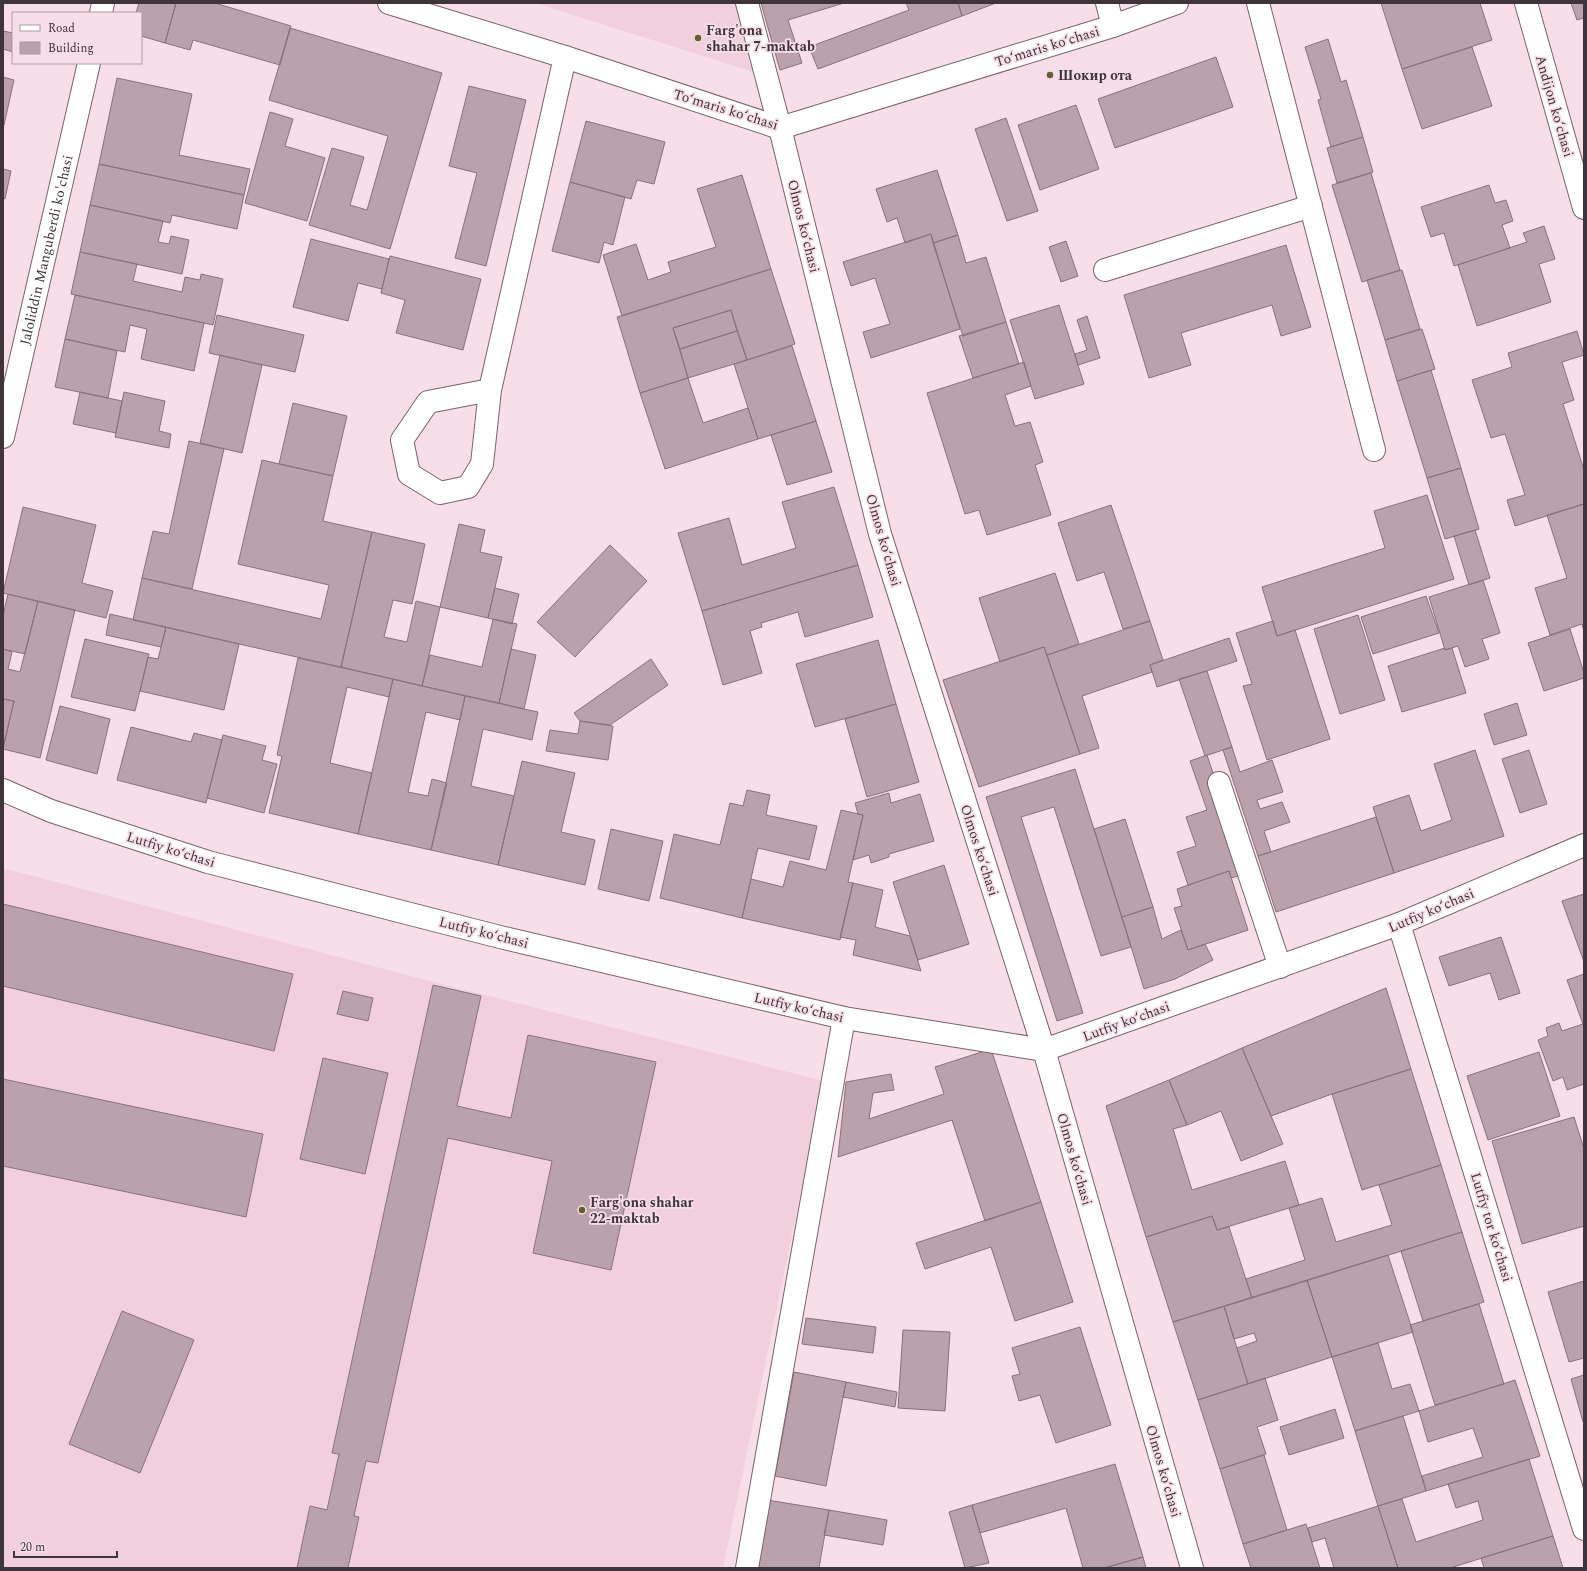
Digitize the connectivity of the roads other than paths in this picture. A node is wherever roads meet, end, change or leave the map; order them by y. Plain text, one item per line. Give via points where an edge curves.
1 (389, 3) edge
2 (747, 3) edge
3 (1107, 3) edge
4 (1177, 3) edge
5 (1258, 3) edge
6 (1526, 3) edge
7 (1113, 26) junction
8 (565, 57) junction
9 (89, 64) edge
10 (780, 128) junction
11 (1311, 206) junction
12 (1584, 208) edge
13 (1105, 270) dead end
14 (490, 390) junction
15 (3, 437) edge
16 (1374, 450) dead end
17 (1219, 784) dead end
18 (3, 790) edge
19 (1584, 845) edge
20 (1400, 924) junction
21 (1280, 967) junction
22 (844, 1018) junction
23 (1044, 1050) junction
24 (1584, 1529) edge
25 (747, 1568) edge
26 (1192, 1568) edge

1 - 8 street, Toʻmaris koʻchasi
2 - 10 street, Olmos koʻchasi
3 - 7 street
4 - 7 street, Toʻmaris koʻchasi
5 - 11 street
6 - 12 street, Andijon koʻchasi
7 - 10 street, Toʻmaris koʻchasi
8 - 10 street, Toʻmaris koʻchasi
8 - 14 street
9 - 15 street, Jaloliddin Manguberdi ko'chasi
10 - 23 street, Olmos koʻchasi via 880,534
11 - 13 street
11 - 16 street
14 - 14 street via 428,402 402,440 409,474 440,493 468,487 482,464
17 - 21 street
18 - 22 street, Lutfiy koʻchasi via 51,811 208,862 508,939
19 - 20 street, Lutfiy koʻchasi
20 - 21 street, Lutfiy koʻchasi
20 - 24 street, Lutfiy tor koʻchasi
21 - 23 street, Lutfiy koʻchasi
22 - 23 street, Lutfiy koʻchasi
22 - 25 street
23 - 26 street, Olmos koʻchasi

